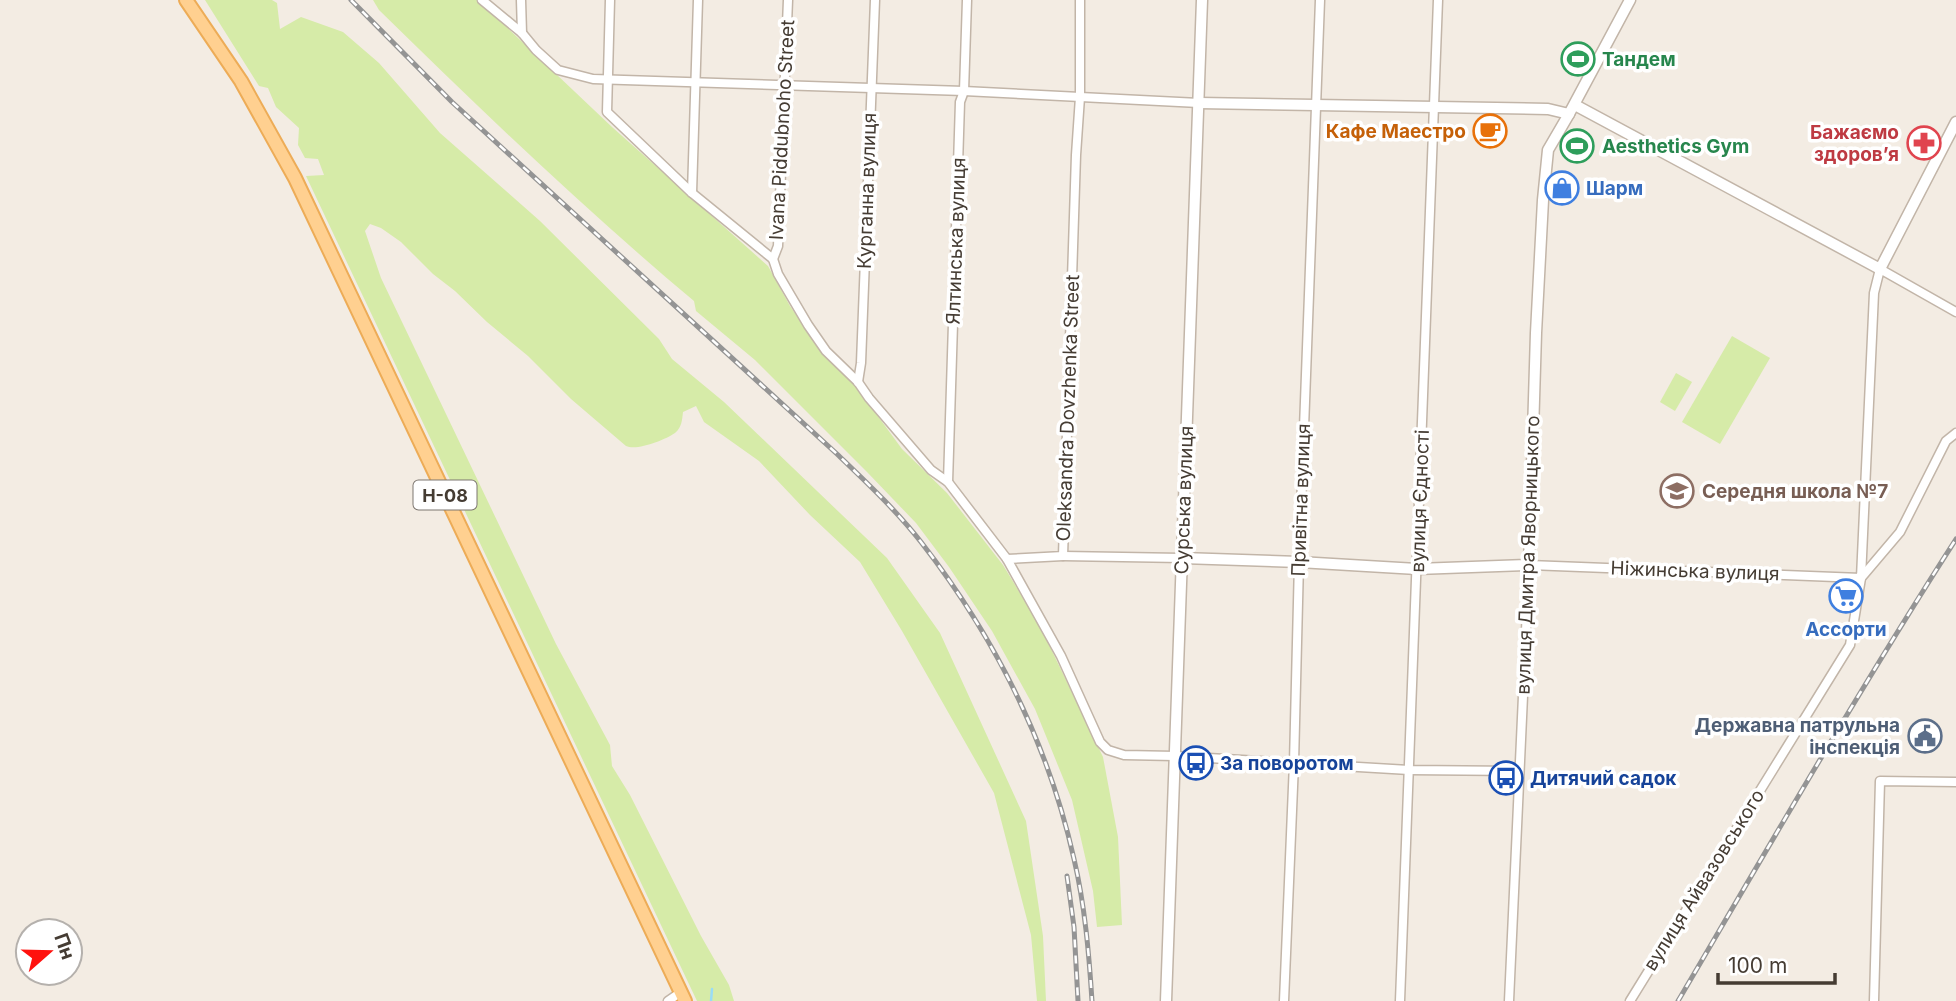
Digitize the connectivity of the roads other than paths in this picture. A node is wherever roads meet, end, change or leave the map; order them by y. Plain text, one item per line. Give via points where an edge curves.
1 (186, 0) edge
2 (482, 0) edge
3 (521, 0) edge
4 (610, 0) edge
5 (698, 0) edge
6 (788, 0) edge
7 (875, 0) edge
8 (967, 0) edge
9 (1080, 0) edge
10 (1202, 0) edge
11 (1320, 0) edge
12 (1438, 0) edge
13 (1629, 0) edge
14 (522, 33) junction
15 (608, 78) junction
16 (696, 81) junction
17 (785, 86) junction
18 (871, 89) junction
19 (964, 91) junction
20 (1080, 97) junction
21 (1199, 103) junction
22 (1316, 104) junction
23 (1434, 106) junction
24 (1572, 109) junction
25 (1956, 122) edge
26 (692, 194) junction
27 (773, 259) junction
28 (1880, 269) junction
29 (1956, 312) edge
30 (858, 382) junction
31 (1956, 433) edge
32 (948, 482) junction
33 (1063, 556) junction
34 (1182, 558) junction
35 (1007, 559) junction
36 (1298, 562) junction
37 (1529, 565) junction
38 (1417, 569) junction
39 (1861, 578) junction
40 (1175, 756) junction
41 (1294, 763) junction
42 (1409, 770) junction
43 (1519, 771) junction
44 (1956, 782) edge
45 (683, 996) edge
46 (668, 1001) edge
47 (1166, 1001) edge
48 (1284, 1001) edge
49 (1400, 1001) edge
50 (1509, 1001) edge
51 (1630, 1001) edge
52 (1874, 1001) edge

1 - 45 main road, Н-08 via 241,81 295,178
2 - 14 street
3 - 14 street
4 - 15 street
5 - 16 street
6 - 17 street, Ivana Piddubnoho Street
7 - 18 street, Курганна вулиця
8 - 19 street, Ялтинська вулиця
9 - 20 street, Oleksandra Dovzhenka Street
10 - 21 street, Сурська вулиця
11 - 22 street, Привітна вулиця
12 - 23 street, вулиця Єдності
13 - 24 street, вулиця Дмитра Яворницького
14 - 15 street via 558,69 593,79
15 - 16 street
15 - 26 street via 607,112
16 - 17 street
16 - 26 street
17 - 18 street
17 - 27 street, Ivana Piddubnoho Street via 778,246
18 - 19 street
18 - 30 street, Курганна вулиця
19 - 20 street
19 - 32 street, Ялтинська вулиця via 960,102
20 - 21 street
20 - 33 street, Oleksandra Dovzhenka Street
21 - 22 street
21 - 34 street, Сурська вулиця
22 - 23 street
22 - 36 street, Привітна вулиця
23 - 24 street
23 - 38 street, вулиця Єдності
24 - 28 street
24 - 37 street, вулиця Дмитра Яворницького via 1548,150 1544,187
25 - 28 street
26 - 27 street
27 - 30 street via 808,325 826,351
28 - 29 street
28 - 39 street, вулиця Айвазовського via 1874,293
30 - 32 street via 908,445
31 - 39 street via 1946,441 1900,532
32 - 35 street
33 - 34 street
33 - 35 street, Oleksandra Dovzhenka Street
34 - 36 street
34 - 40 street, Сурська вулиця
35 - 40 street via 1062,656 1100,742 1124,755
36 - 38 street
36 - 41 street, Привітна вулиця
37 - 38 street
37 - 39 street, Ніжинська вулиця
37 - 43 street, вулиця Дмитра Яворницького
38 - 42 street, вулиця Єдності
39 - 51 street, вулиця Айвазовського via 1850,645
40 - 41 street
40 - 47 street, Сурська вулиця
41 - 42 street
41 - 48 street, Привітна вулиця
42 - 43 street
42 - 49 street, вулиця Єдності
43 - 50 street, вулиця Дмитра Яворницького
44 - 52 street via 1880,780
45 - 46 street

